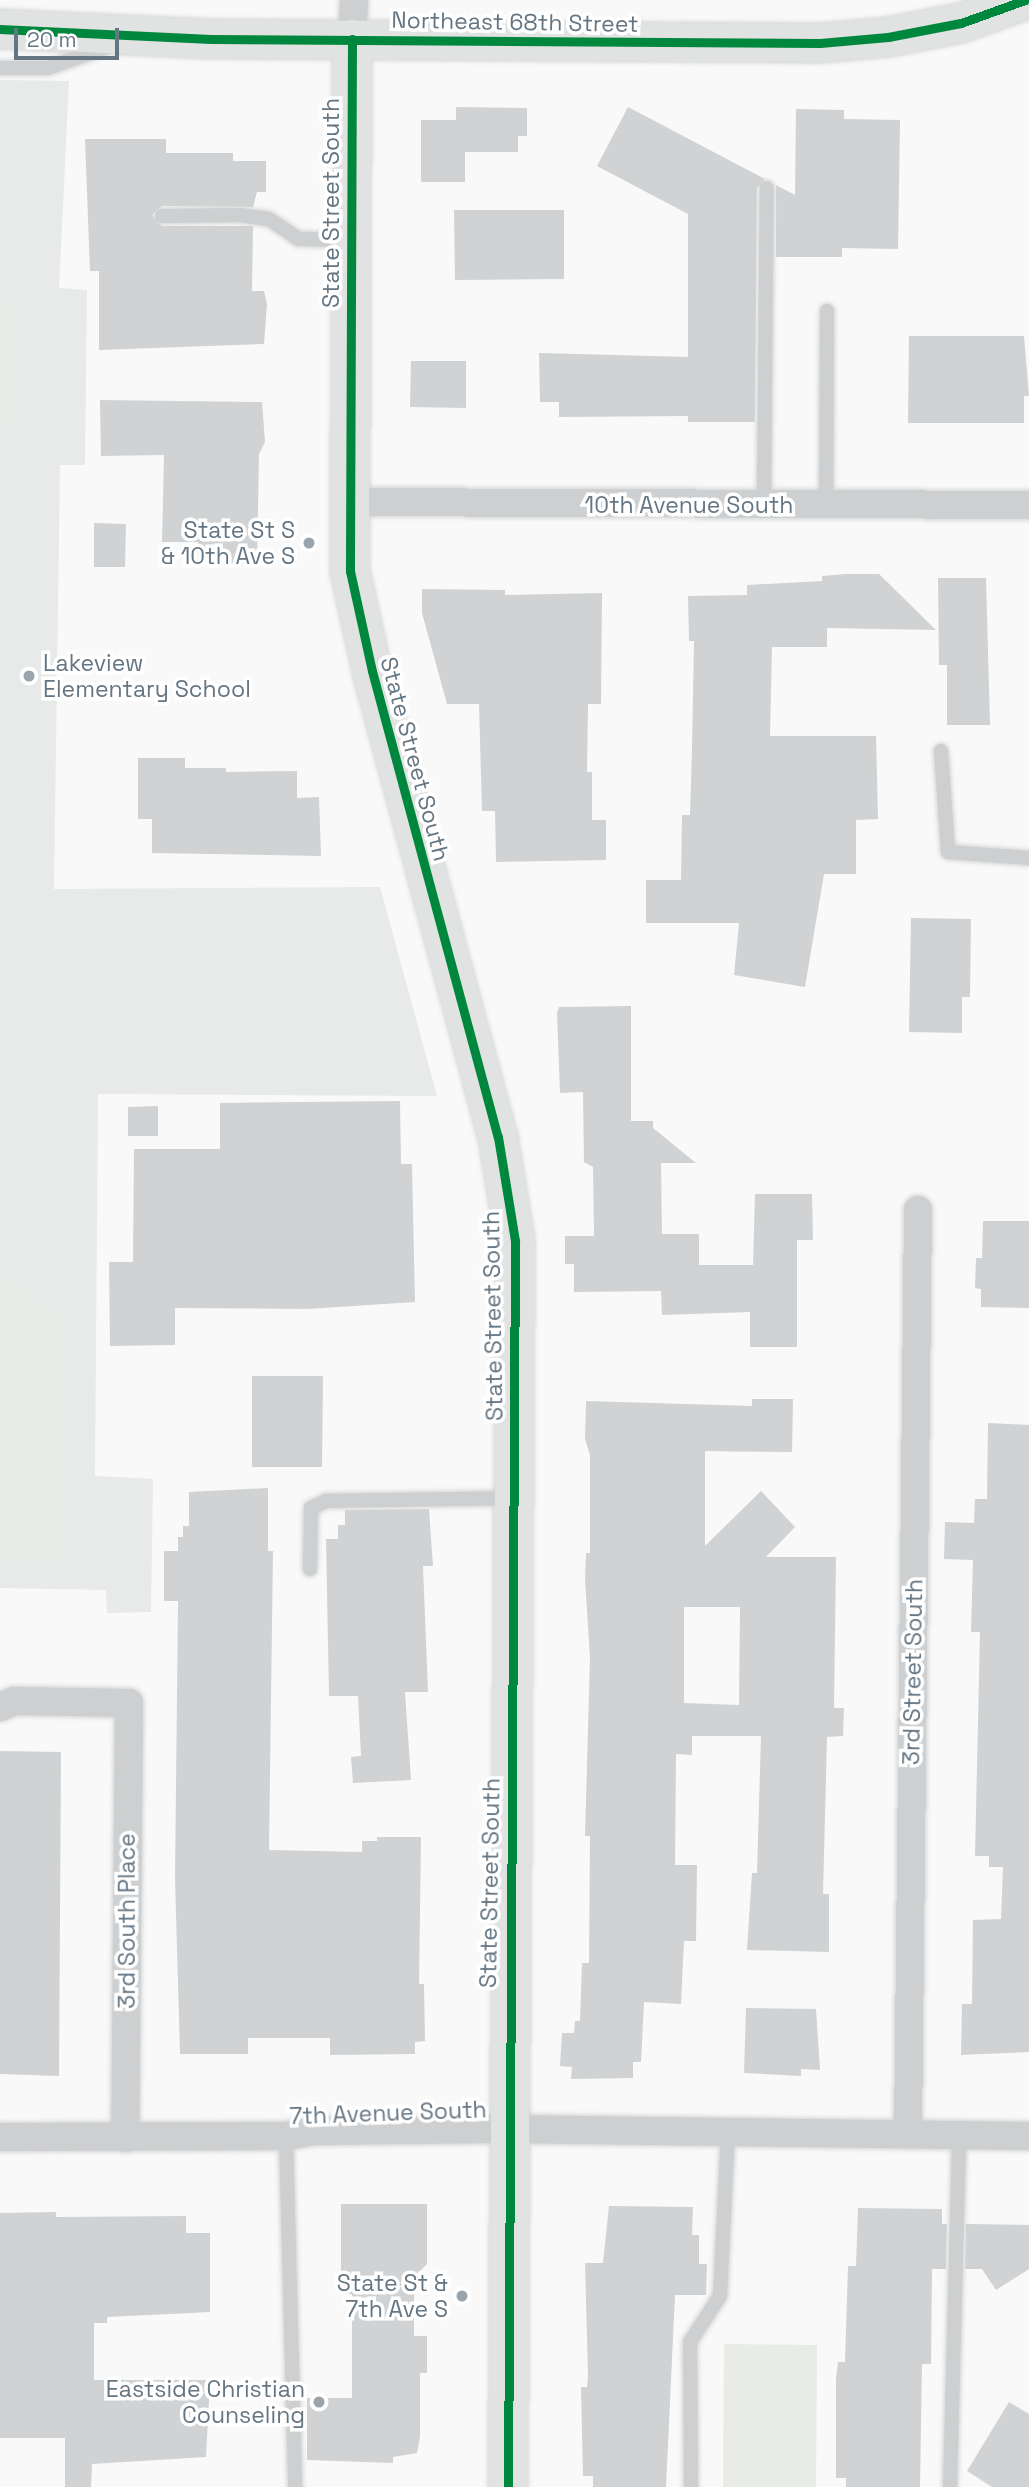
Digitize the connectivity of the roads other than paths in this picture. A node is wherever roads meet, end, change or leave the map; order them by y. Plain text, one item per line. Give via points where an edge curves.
1 (354, 0) edge
2 (1025, 0) edge
3 (0, 29) edge
4 (140, 36) junction
5 (352, 39) junction
6 (0, 68) edge
7 (767, 188) dead end
8 (162, 216) dead end
9 (349, 240) junction
10 (827, 312) dead end
11 (350, 502) junction
12 (764, 504) junction
13 (1029, 505) edge
14 (826, 506) junction
15 (941, 751) dead end
16 (1029, 858) edge
17 (918, 1210) dead end
18 (513, 1498) junction
19 (310, 1569) dead end
20 (0, 1707) edge
21 (507, 2129) junction
22 (729, 2132) junction
23 (908, 2134) junction
24 (959, 2135) junction
25 (286, 2136) junction
26 (1029, 2136) edge
27 (0, 2137) edge
28 (125, 2138) junction
29 (295, 2487) edge
30 (508, 2487) edge
31 (691, 2487) edge
32 (950, 2487) edge

1 - 5 street
2 - 5 street, Northeast 68th Street via 961,23 888,37 820,43
3 - 4 street, Northeast 68th Street
4 - 5 street, Northeast 68th Street
4 - 6 lane via 48,68
5 - 9 street, State Street South
7 - 12 lane
8 - 9 lane via 240,215 269,219 299,239
9 - 11 street, State Street South
10 - 14 lane
11 - 12 street, 10th Avenue South
11 - 18 street, State Street South via 350,571 361,629 507,1176 515,1241
12 - 14 street, 10th Avenue South
13 - 14 street, 10th Avenue South
15 - 16 lane via 948,852
17 - 23 street, 3rd Street South
18 - 19 lane via 326,1501 311,1508
18 - 21 street, State Street South
20 - 28 street, 3rd South Place via 14,1701 128,1703
21 - 22 street, 7th Avenue South
21 - 25 street, 7th Avenue South via 313,2131
21 - 30 street, State Street South
22 - 23 street, 7th Avenue South
22 - 31 lane via 720,2296 690,2342
23 - 24 street, 7th Avenue South
24 - 26 street, 7th Avenue South
24 - 32 lane
25 - 28 street, 7th Avenue South
25 - 29 lane
27 - 28 street, 7th Avenue South

